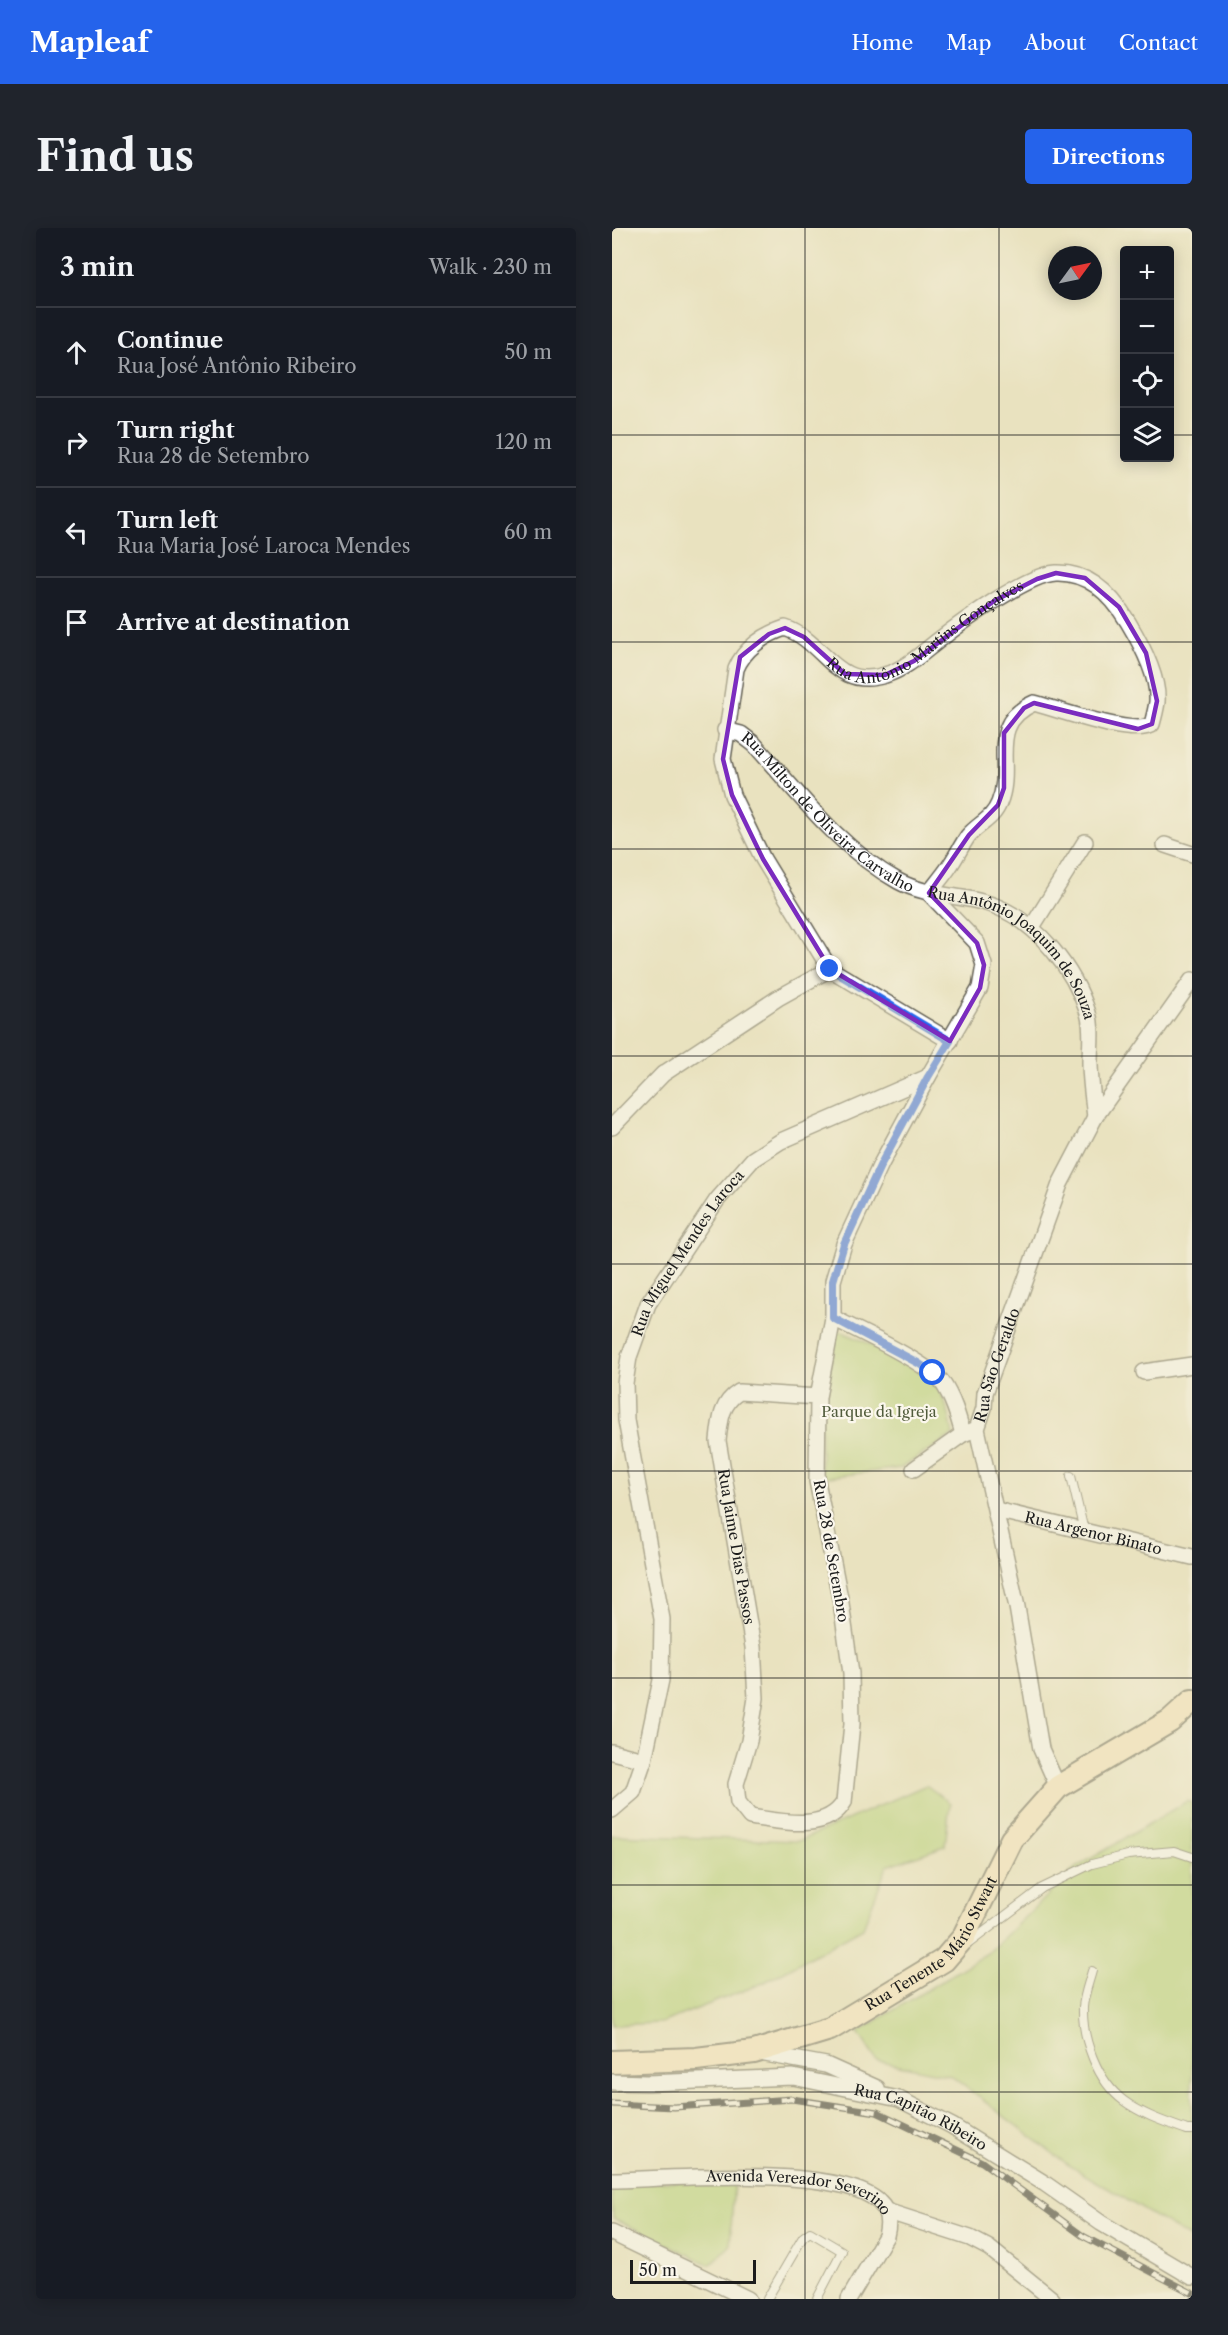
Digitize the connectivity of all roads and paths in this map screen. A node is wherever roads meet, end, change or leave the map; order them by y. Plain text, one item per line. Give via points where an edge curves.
1 (1152, 724) joint
2 (725, 730) junction
3 (1085, 842) dead end
4 (1165, 845) dead end
5 (1192, 854) edge
6 (929, 893) junction
7 (1032, 927) junction
8 (830, 969) junction
9 (1192, 980) edge
10 (950, 1041) junction
11 (928, 1077) junction
12 (1095, 1117) junction
13 (612, 1127) edge
14 (833, 1318) junction
15 (1192, 1365) edge
16 (1144, 1372) dead end
17 (818, 1397) junction
18 (970, 1432) junction
19 (914, 1469) dead end
20 (1071, 1476) dead end
21 (996, 1510) junction
22 (1084, 1532) junction
23 (1192, 1557) edge
24 (1191, 1703) edge
25 (612, 1752) edge
26 (644, 1760) junction
27 (736, 1784) joint
28 (1058, 1787) junction
29 (612, 1810) edge
30 (1192, 1857) edge
31 (944, 1960) junction
32 (1092, 1971) dead end
33 (754, 2052) junction
34 (612, 2062) edge
35 (612, 2082) edge
36 (899, 2099) junction
37 (1192, 2130) edge
38 (612, 2180) edge
39 (886, 2211) junction
40 (612, 2233) edge
41 (1192, 2277) edge
42 (819, 2298) edge
43 (748, 2299) edge
44 (767, 2299) edge
45 (849, 2299) edge
46 (1052, 2299) edge

1 - 2 street, Rua Antônio Martins Gonçalves via 1157,701 1146,653 1119,607 1085,578 1056,573 994,601 914,660 885,675 858,678 845,674 798,632 785,628 769,633 740,657
1 - 6 street, Rua Antônio Joaquim de Souza via 1138,729 1113,726 1034,703 1024,708 1004,733 1004,788 998,805 969,835
2 - 6 street, Rua Milton de Oliveira Carvalho via 741,734 754,744 871,866
2 - 8 street, Rua Antônio Martins Gonçalves via 723,759 732,795 763,859
3 - 7 street
4 - 5 street
6 - 7 street, Rua Antônio Joaquim de Souza via 994,906
6 - 10 street, Rua 28 de Setembro via 977,943 984,965 980,988
7 - 12 street, Rua Antônio Joaquim de Souza via 1068,971 1088,1012
8 - 10 street
8 - 13 street via 778,998 663,1074
9 - 12 street, Rua São Geraldo
10 - 11 street, Rua 28 de Setembro
11 - 14 street, Rua 28 de Setembro via 844,1244 833,1281
11 - 26 street, Rua Miguel Mendes Laroca via 781,1141 753,1159 717,1200 648,1304 629,1357 626,1383 626,1420 662,1619 661,1680
12 - 18 street, Rua São Geraldo via 1060,1184 985,1394 984,1408
14 - 17 street, Rua 28 de Setembro
14 - 18 street via 918,1363 941,1381
15 - 16 street
17 - 27 street, Rua Jaime Dias Passos via 745,1391 733,1396 722,1411 718,1441 753,1647 756,1698
17 - 27 street, Rua 28 de Setembro via 817,1481 851,1673 852,1724 844,1802 839,1811 826,1819 797,1823 750,1817 738,1802
18 - 19 street
18 - 21 street, Rua São Geraldo
20 - 22 lane
21 - 22 street, Rua Argenor Binato
21 - 28 street, Rua São Geraldo via 1041,1749
22 - 23 street, Rua Argenor Binato
24 - 28 main road, Rua Tenente Mário Stwart via 1170,1721
25 - 26 street
26 - 29 street, Rua Miguel Mendes Laroca via 633,1792
28 - 31 main road, Rua Tenente Mário Stwart via 1012,1839 963,1938
30 - 31 lane via 1174,1851 1128,1855 1092,1864 1042,1888
31 - 33 main road, Rua Tenente Mário Stwart via 830,2029
32 - 37 lane via 1083,2006 1087,2044 1104,2079 1123,2100 1152,2117
33 - 34 main road, Rua Tenente Mário Stwart
33 - 36 street via 826,2065
35 - 36 street, Rua Capitão Ribeiro via 793,2077
36 - 41 street, Rua Capitão Ribeiro via 952,2126
38 - 39 street, Avenida Vereador Severino via 791,2178 836,2183 863,2192
39 - 45 street, Avenida Vereador Severino via 886,2236
39 - 46 street via 989,2248
40 - 43 street
42 - 44 lane via 842,2250 810,2232 803,2237

